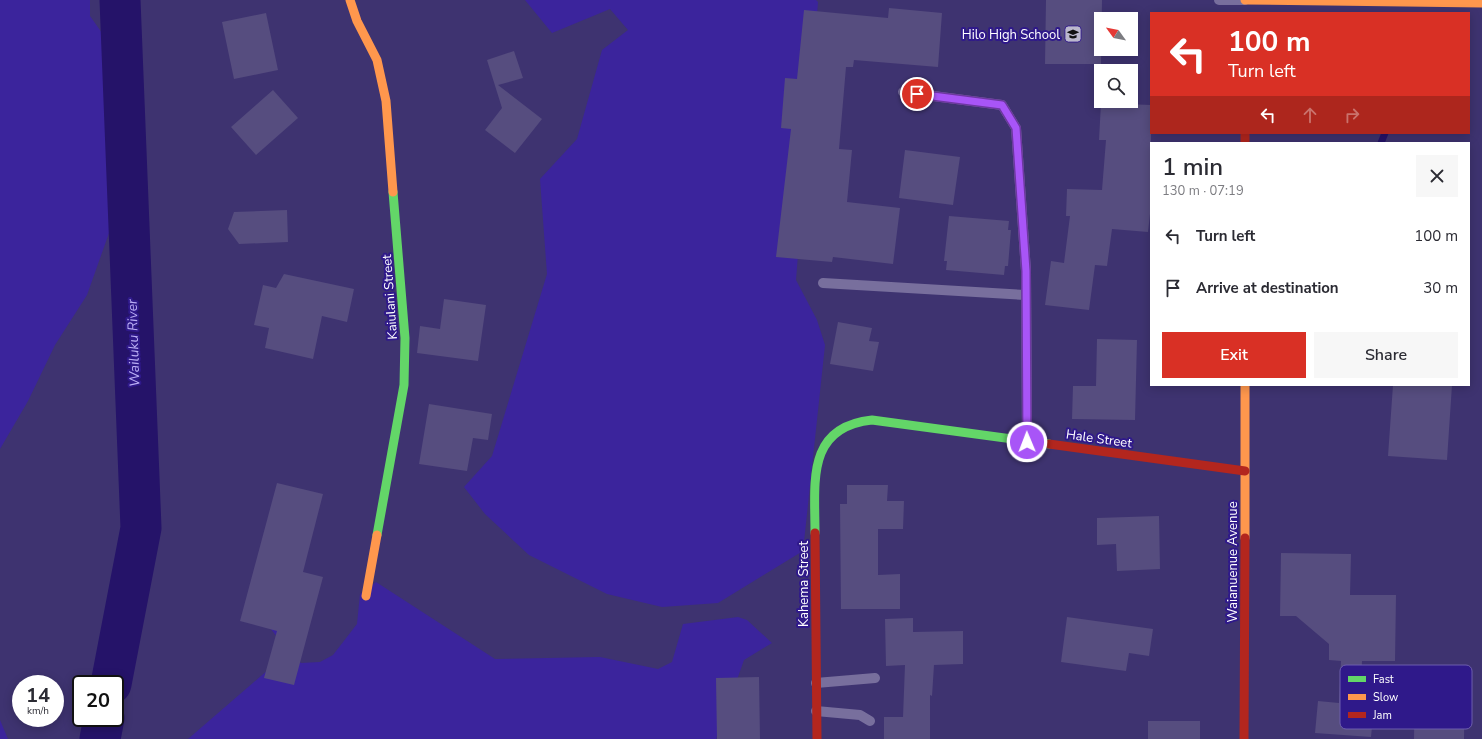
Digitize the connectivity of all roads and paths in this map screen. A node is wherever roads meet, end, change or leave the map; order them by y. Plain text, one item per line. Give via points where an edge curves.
1 (350, 0) edge
2 (1219, 0) edge
3 (1244, 2) edge
4 (1482, 3) edge
5 (903, 92) dead end
6 (823, 283) dead end
7 (1025, 295) junction
8 (1245, 386) edge
9 (833, 434) joint
10 (1027, 442) junction
11 (1245, 471) junction
12 (366, 596) dead end
13 (874, 678) dead end
14 (816, 683) junction
15 (816, 711) junction
16 (870, 721) dead end
17 (816, 739) edge
18 (1244, 739) edge

1 - 12 street, Kaiulani Street via 376,60 386,101 405,338 404,385
2 - 3 lane
3 - 4 street
5 - 7 lane via 1002,105 1016,128 1026,271
6 - 7 lane
7 - 10 lane
8 - 11 street, Waianuenue Avenue
9 - 10 street, Hale Street via 851,423 872,420
9 - 14 street, Kahema Street via 820,451 815,472
10 - 11 street, Hale Street
11 - 18 street, Waianuenue Avenue
13 - 14 lane
14 - 15 street, Kahema Street
15 - 16 lane via 860,715
15 - 17 street, Kahema Street

